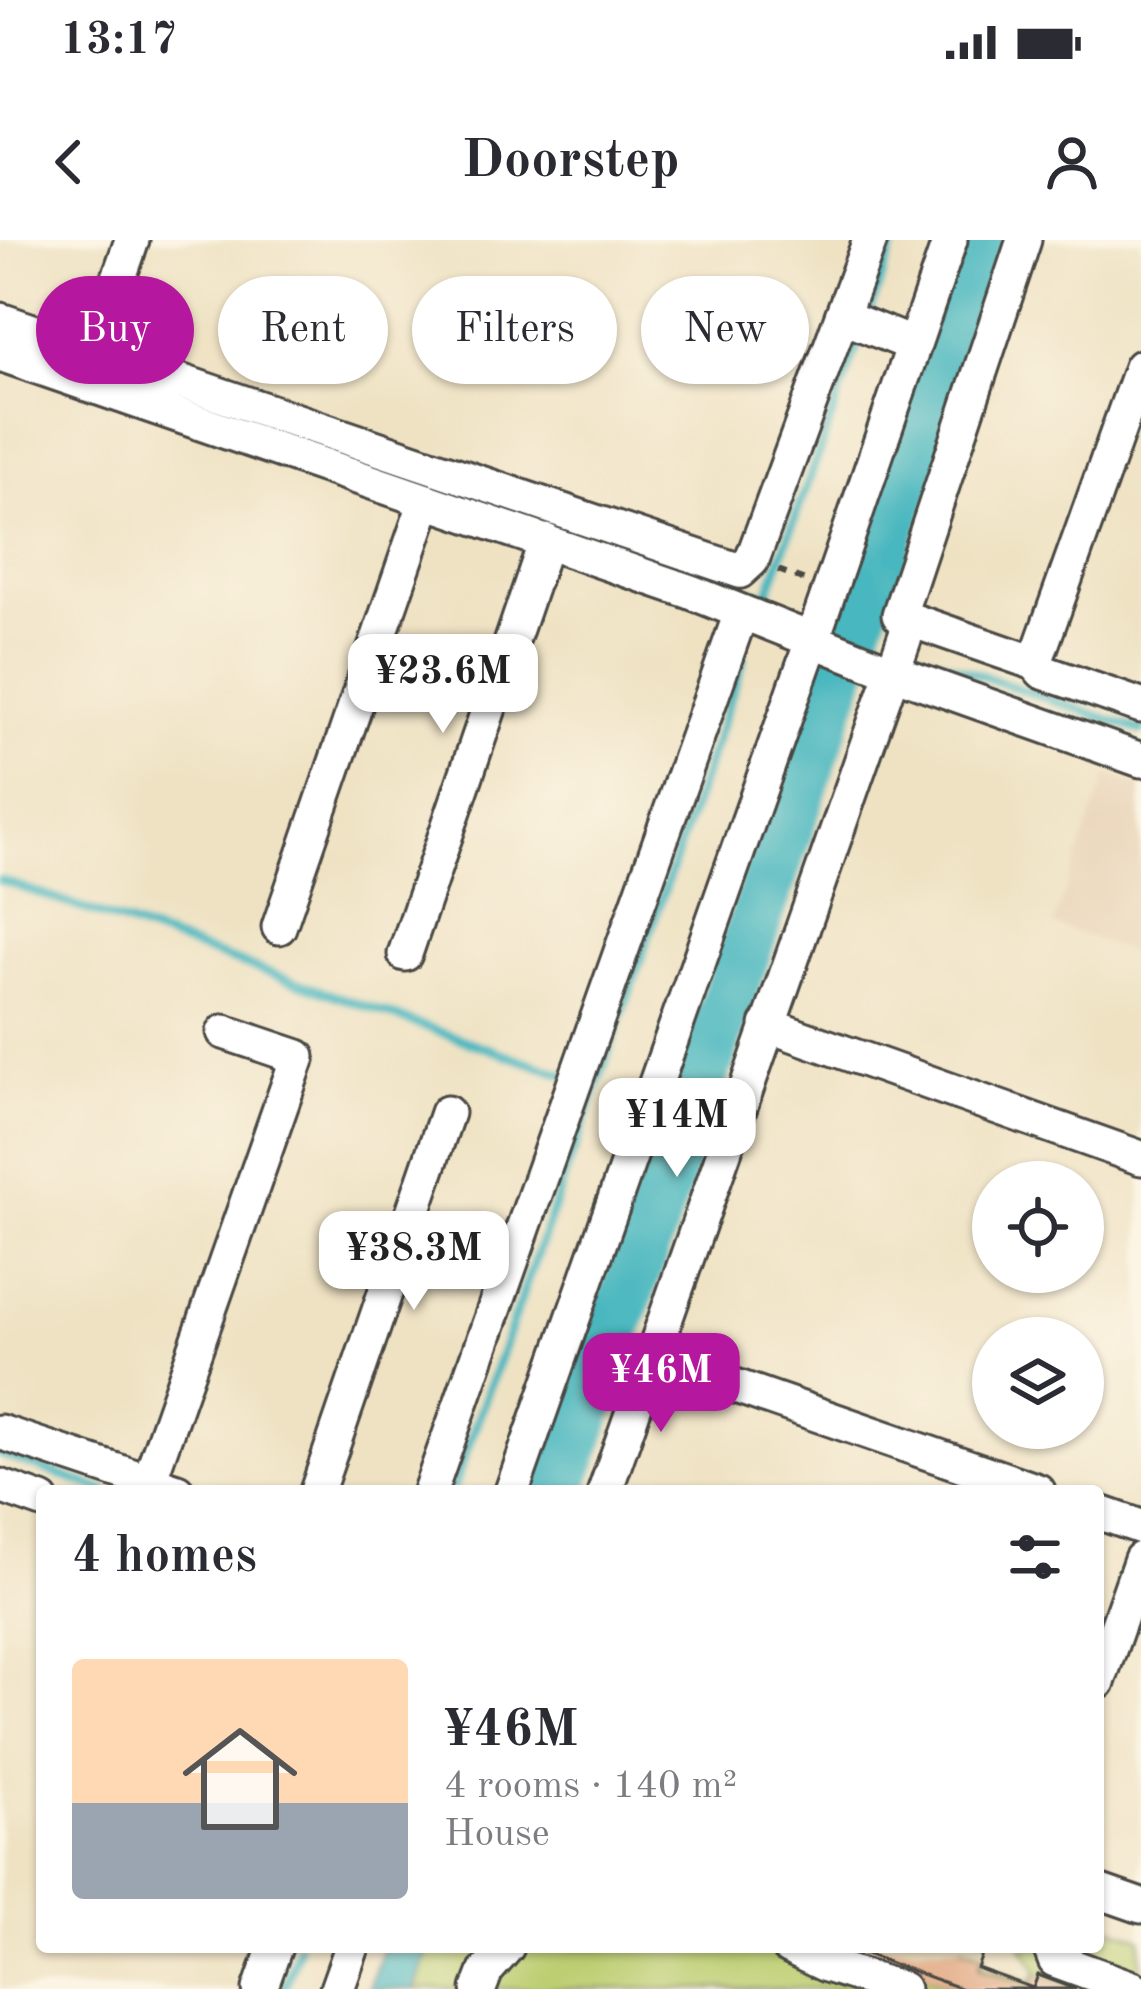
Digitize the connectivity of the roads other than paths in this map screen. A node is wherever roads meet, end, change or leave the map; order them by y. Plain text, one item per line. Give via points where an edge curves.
1 (132, 240) edge
2 (870, 240) edge
3 (950, 240) edge
4 (1024, 240) edge
5 (122, 276) edge
6 (0, 320) edge
7 (858, 323) junction
8 (36, 337) edge
9 (914, 345) junction
10 (0, 354) edge
11 (36, 358) edge
12 (1141, 367) edge
13 (148, 384) edge
14 (440, 490) junction
15 (546, 541) junction
16 (736, 593) junction
17 (819, 644) junction
18 (896, 649) junction
19 (1035, 663) junction
20 (1141, 706) edge
21 (1141, 760) edge
22 (279, 927) dead end
23 (405, 954) dead end
24 (767, 1025) junction
25 (224, 1032) dead end
26 (447, 1112) dead end
27 (1141, 1158) edge
28 (652, 1357) junction
29 (0, 1432) edge
30 (157, 1485) edge
31 (164, 1485) edge
32 (319, 1485) edge
33 (432, 1485) edge
34 (514, 1485) edge
35 (606, 1485) edge
36 (1021, 1485) edge
37 (0, 1486) edge
38 (36, 1499) edge
39 (1104, 1514) edge
40 (1141, 1527) edge
41 (1141, 1559) edge
42 (1104, 1665) edge
43 (1104, 1894) edge
44 (1141, 1906) edge
45 (273, 1953) edge
46 (350, 1953) edge
47 (502, 1953) edge
48 (801, 1953) edge
49 (1052, 1953) edge
50 (260, 1989) edge
51 (337, 1989) edge
52 (478, 1989) edge
53 (902, 1989) edge
54 (1135, 1989) edge

1 - 5 street
2 - 7 street
3 - 9 street
4 - 18 street via 898,615
6 - 8 street
7 - 9 street
7 - 16 street
9 - 17 street
10 - 11 street
12 - 19 street
13 - 14 street
14 - 15 street
14 - 16 street
14 - 22 street
15 - 16 street via 692,592
15 - 23 street
16 - 17 street
16 - 33 street
17 - 18 street
17 - 34 street
18 - 19 street
18 - 21 street
18 - 24 street
19 - 20 street
24 - 27 street
24 - 28 street
25 - 31 street via 298,1057
26 - 32 street
28 - 35 street
28 - 36 street
29 - 30 street
37 - 38 street
39 - 40 street
41 - 42 street
43 - 44 street
45 - 50 street
46 - 51 street
47 - 52 street
48 - 53 street
49 - 54 street

